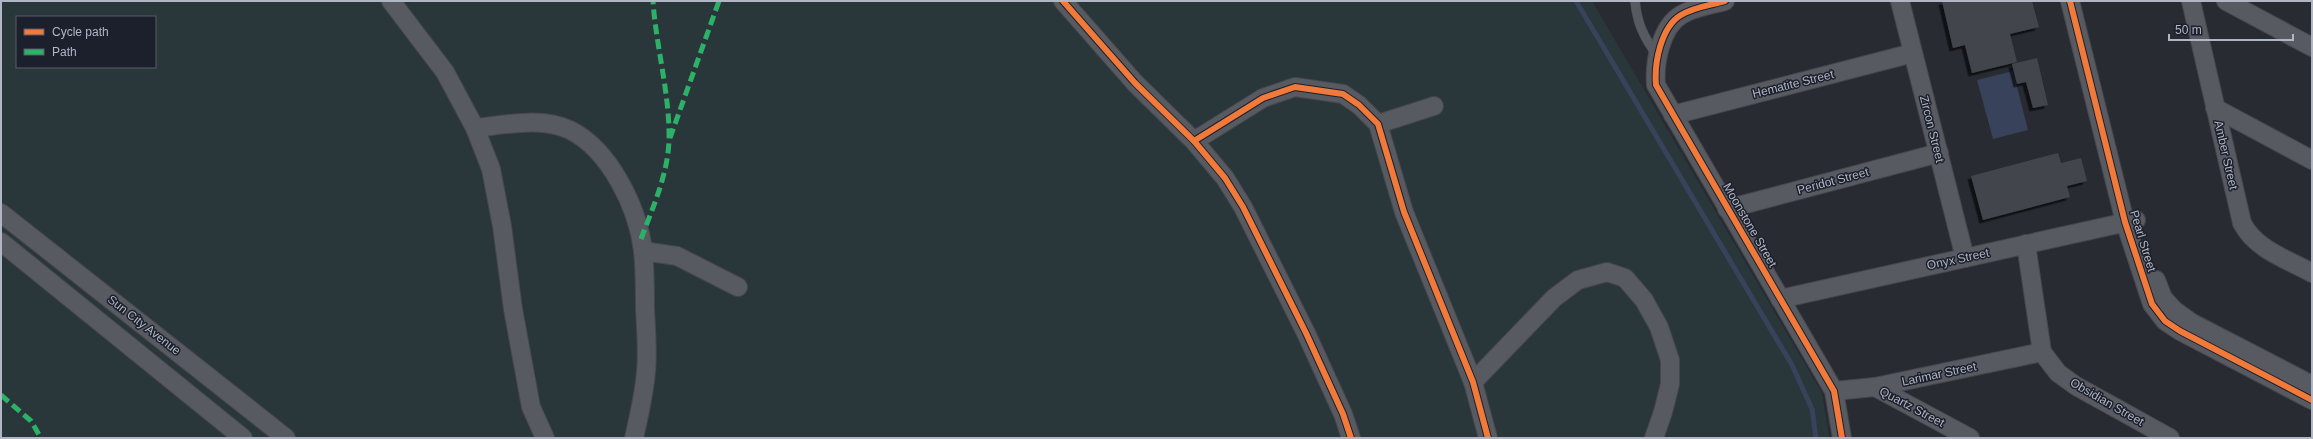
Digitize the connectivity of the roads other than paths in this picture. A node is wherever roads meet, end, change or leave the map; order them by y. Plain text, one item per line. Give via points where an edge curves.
1 (391, 1) edge
2 (1063, 1) edge
3 (1635, 1) edge
4 (1726, 1) edge
5 (1900, 1) edge
6 (2070, 1) edge
7 (2082, 1) edge
8 (2191, 1) edge
9 (2226, 1) edge
10 (2312, 47) edge
11 (1913, 53) junction
12 (1657, 55) junction
13 (1434, 106) dead end
14 (2215, 108) junction
15 (1673, 115) junction
16 (1378, 124) junction
17 (475, 128) junction
18 (1194, 141) junction
19 (1938, 153) junction
20 (2312, 160) edge
21 (1727, 209) junction
22 (1, 213) edge
23 (2131, 221) junction
24 (1, 242) edge
25 (2026, 244) junction
26 (643, 251) junction
27 (1965, 258) junction
28 (2312, 273) edge
29 (738, 288) dead end
30 (104, 294) junction
31 (1780, 299) junction
32 (90, 314) junction
33 (2042, 352) junction
34 (1473, 382) junction
35 (2312, 385) edge
36 (1875, 387) junction
37 (1834, 392) junction
38 (2312, 400) edge
39 (243, 438) edge
40 (286, 438) edge
41 (545, 438) edge
42 (634, 438) edge
43 (1351, 438) edge
44 (1488, 438) edge
45 (1654, 438) edge
46 (1842, 438) edge
47 (1970, 438) edge
48 (2170, 438) edge

1 - 17 street via 445,72
2 - 18 street via 1135,83
3 - 12 lane via 1636,15 1644,37
4 - 12 street, Moonstone Street via 1681,15 1672,24
5 - 11 street, Zircon Street
6 - 23 street, Pearl Street
7 - 23 street, Pearl Street
8 - 14 street, Amber Street
9 - 10 street
11 - 15 street, Hematite Street
11 - 19 street, Zircon Street
12 - 15 street, Moonstone Street via 1656,85
13 - 16 street
14 - 20 street
14 - 28 street, Amber Street via 2238,208 2247,232 2264,248
15 - 21 street, Moonstone Street
16 - 18 street via 1359,105 1343,94 1295,87 1262,98
16 - 34 street via 1404,212
17 - 26 street via 520,123 551,124 570,130 589,142 605,159 626,193
17 - 41 street via 491,169 497,196 512,302 531,407
18 - 43 street via 1225,178 1243,207 1306,333 1343,414
19 - 21 street, Peridot Street
19 - 27 street, Zircon Street
21 - 31 street, Moonstone Street
22 - 30 street, Sun City Avenue
23 - 25 street, Onyx Street
23 - 35 street, Pearl Street via 2163,298 2174,310 2192,323
23 - 38 street, Pearl Street via 2152,304 2165,321
24 - 32 street, Sun City Avenue
25 - 27 street, Onyx Street
25 - 33 street, Obsidian Street
26 - 29 street via 677,256
26 - 42 street via 647,353 643,395
27 - 31 street, Onyx Street
30 - 32 street
30 - 40 street, Sun City Avenue
31 - 37 street, Moonstone Street
32 - 39 street, Sun City Avenue
33 - 36 street, Larimar Street
33 - 48 street, Obsidian Street via 2058,373 2076,386
34 - 44 street
34 - 45 street via 1554,298 1578,280 1607,272 1625,278 1644,300 1659,327 1670,360 1670,384 1664,412
36 - 37 street, Larimar Street
36 - 47 street, Quartz Street
37 - 46 street, Moonstone Street

